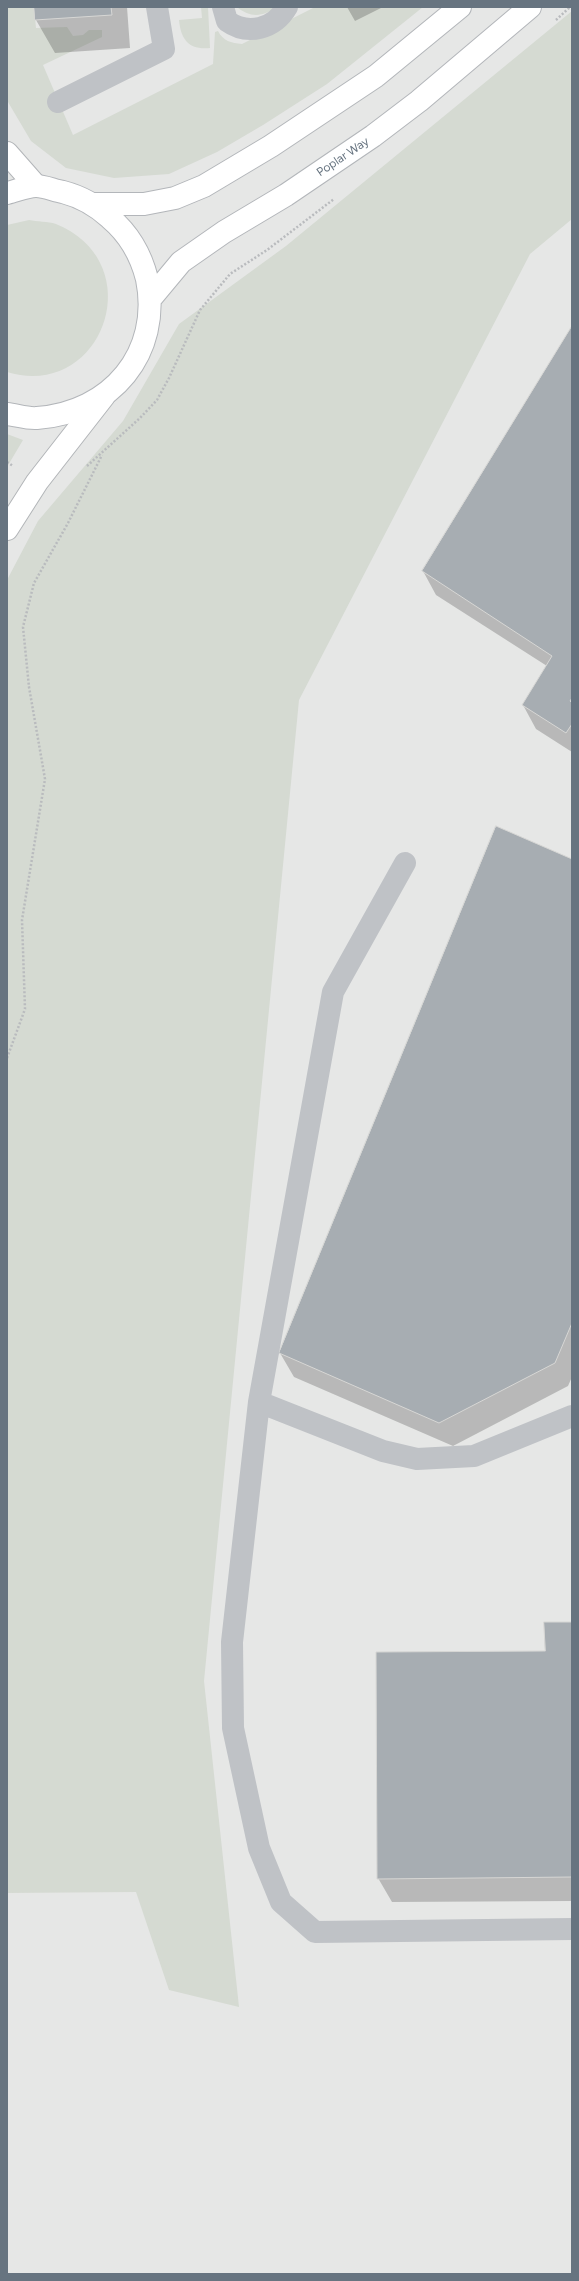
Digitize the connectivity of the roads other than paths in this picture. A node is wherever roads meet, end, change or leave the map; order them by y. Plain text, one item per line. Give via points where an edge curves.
1 (158, 7) edge
2 (223, 7) edge
3 (287, 7) edge
4 (460, 7) edge
5 (530, 7) edge
6 (58, 102) dead end
7 (7, 154) edge
8 (36, 186) junction
9 (7, 193) edge
10 (94, 204) junction
11 (151, 298) junction
12 (104, 396) junction
13 (7, 414) edge
14 (7, 529) edge
15 (405, 863) dead end
16 (259, 1402) junction
17 (572, 1416) edge
18 (572, 1930) edge

1 - 6 lane via 164,49
2 - 3 lane via 226,21 236,28 256,30 281,18
4 - 10 main road via 376,76 271,146 204,186 175,198 144,204
5 - 11 main road, Poplar Way via 419,101 373,136 181,262
7 - 8 main road
8 - 9 main road
8 - 10 main road via 73,195
10 - 11 main road via 123,229 143,261
11 - 12 main road via 150,321 134,363 121,381
12 - 13 main road via 72,412 36,418
12 - 14 main road via 37,482
15 - 16 lane via 333,992
16 - 17 lane via 383,1450 417,1459 474,1456
16 - 18 lane via 232,1642 233,1728 259,1848 281,1902 315,1932

